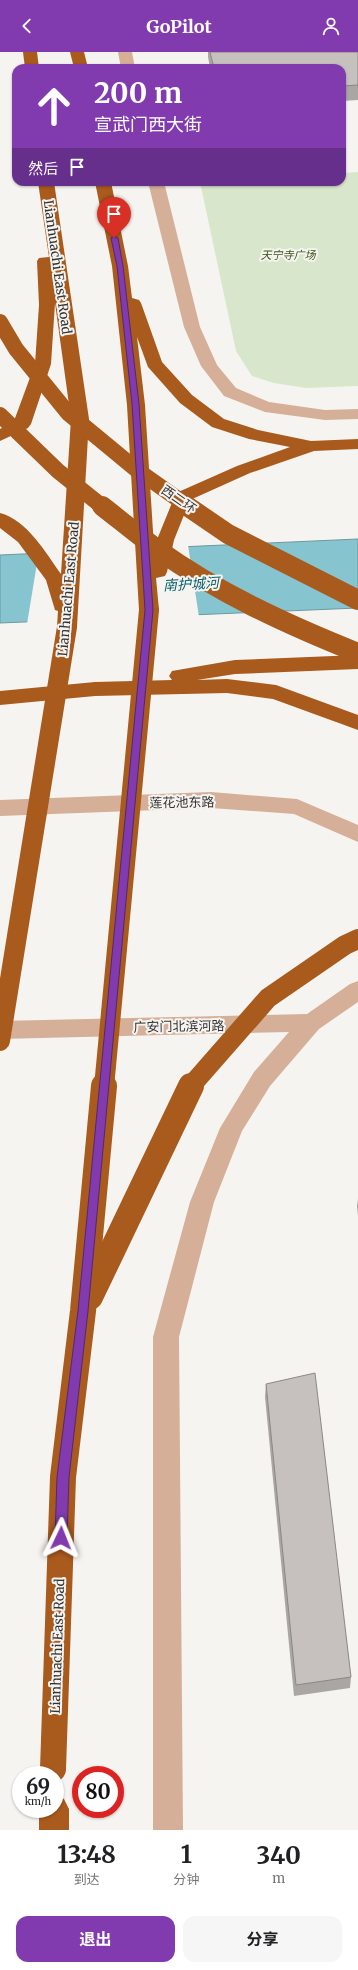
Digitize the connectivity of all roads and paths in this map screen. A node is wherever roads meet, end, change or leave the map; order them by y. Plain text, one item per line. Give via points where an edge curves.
1 (30, 52) edge
2 (77, 52) edge
3 (125, 52) edge
4 (32, 64) edge
5 (80, 64) edge
6 (127, 64) edge
7 (42, 186) edge
8 (47, 186) edge
9 (104, 186) edge
10 (157, 186) edge
11 (120, 266) junction
12 (0, 322) edge
13 (358, 414) edge
14 (0, 415) edge
15 (0, 436) edge
16 (358, 444) edge
17 (311, 446) junction
18 (0, 519) edge
19 (358, 600) edge
20 (149, 610) junction
21 (67, 627) junction
22 (358, 652) edge
23 (358, 662) edge
24 (95, 690) junction
25 (0, 698) edge
26 (358, 723) edge
27 (0, 808) edge
28 (358, 834) edge
29 (358, 939) edge
30 (358, 990) edge
31 (311, 1023) junction
32 (0, 1030) edge
33 (0, 1041) edge
34 (83, 1311) junction
35 (53, 1766) edge
36 (54, 1818) edge
37 (54, 1830) edge
38 (168, 1830) edge

1 - 4 highway
2 - 5 highway
3 - 6 street
7 - 15 highway, bridge via 47,305 43,364 22,424
8 - 21 highway, Lianhuachi East Road, bridge via 80,419
9 - 11 highway
10 - 13 street via 192,327 210,366 230,392 265,406 326,415
11 - 17 highway via 154,363 186,399 218,423 255,435
11 - 20 highway, bridge via 136,404
12 - 19 highway, 西二环, bridge via 16,349 68,413 137,470 228,534
14 - 22 highway, bridge via 58,471 157,549 213,585 291,626
16 - 17 highway
17 - 20 highway, bridge via 230,474 182,497 165,540
18 - 21 highway via 24,538 55,579
20 - 34 highway, Lianhuachi East Road, bridge
21 - 33 highway, Lianhuachi East Road, bridge
23 - 24 highway via 235,667
24 - 25 highway
24 - 26 highway via 227,686 276,692
27 - 28 street, 莲花池东路 via 211,800 297,807
29 - 34 highway, bridge via 345,945 268,998 189,1089
30 - 31 street
31 - 32 street, 广安门北滨河路
31 - 38 street via 262,1079 232,1128 202,1202 166,1337
34 - 35 highway, Lianhuachi East Road, bridge via 63,1477
36 - 37 highway

